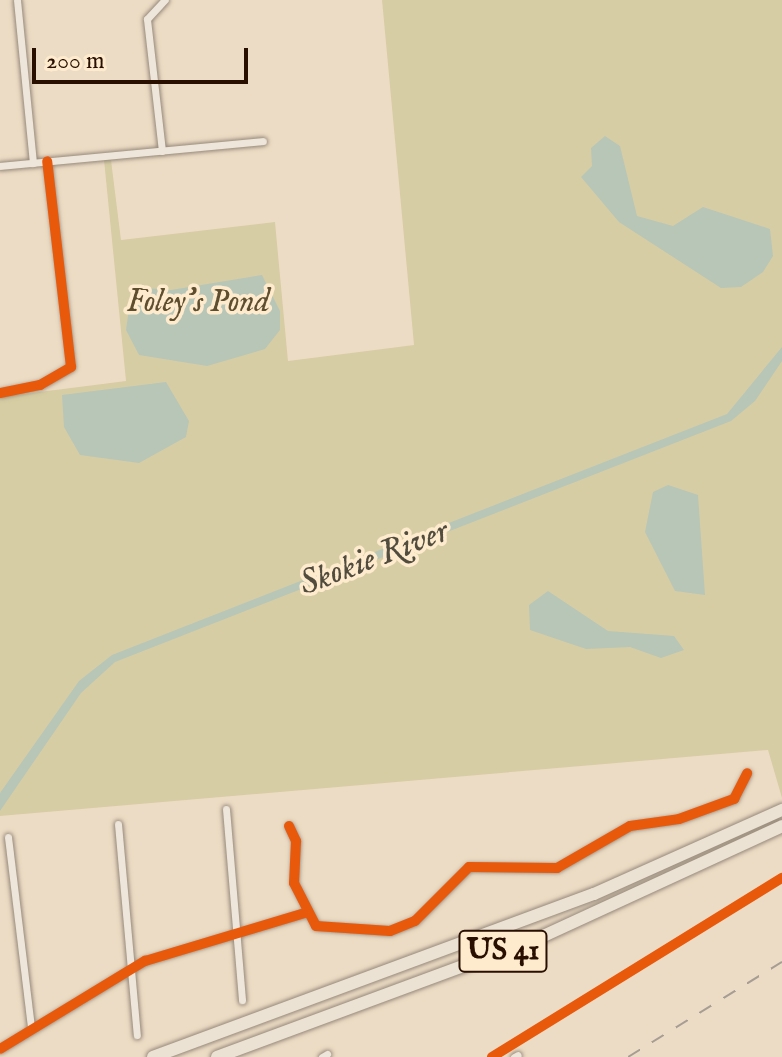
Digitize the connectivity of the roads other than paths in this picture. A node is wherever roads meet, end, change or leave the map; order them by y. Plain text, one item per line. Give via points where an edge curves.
1 (17, 0) edge
2 (165, 0) edge
3 (263, 141) dead end
4 (162, 151) junction
5 (47, 161) junction
6 (33, 163) junction
7 (0, 166) edge
8 (0, 393) edge
9 (747, 773) dead end
10 (226, 809) dead end
11 (782, 810) edge
12 (118, 824) dead end
13 (289, 826) dead end
14 (782, 826) edge
15 (8, 837) dead end
16 (305, 913) junction
17 (235, 928) junction
18 (130, 969) junction
19 (242, 1000) dead end
20 (31, 1028) junction
21 (137, 1035) dead end
22 (0, 1049) edge
23 (153, 1057) edge
24 (217, 1057) edge

1 - 6 street
2 - 4 street via 147,19
3 - 4 street
4 - 5 street
5 - 6 street
5 - 8 street via 69,370
6 - 7 street
9 - 16 street via 734,799 679,819 630,826 557,868 469,867 402,928 330,931
10 - 17 street
11 - 23 highway, US 41 via 581,899
12 - 18 street
13 - 16 street via 296,841 294,883
14 - 24 highway, US 41 via 539,938
15 - 20 street
16 - 17 street
17 - 18 street
17 - 19 street
18 - 20 street
18 - 21 street
20 - 22 street

